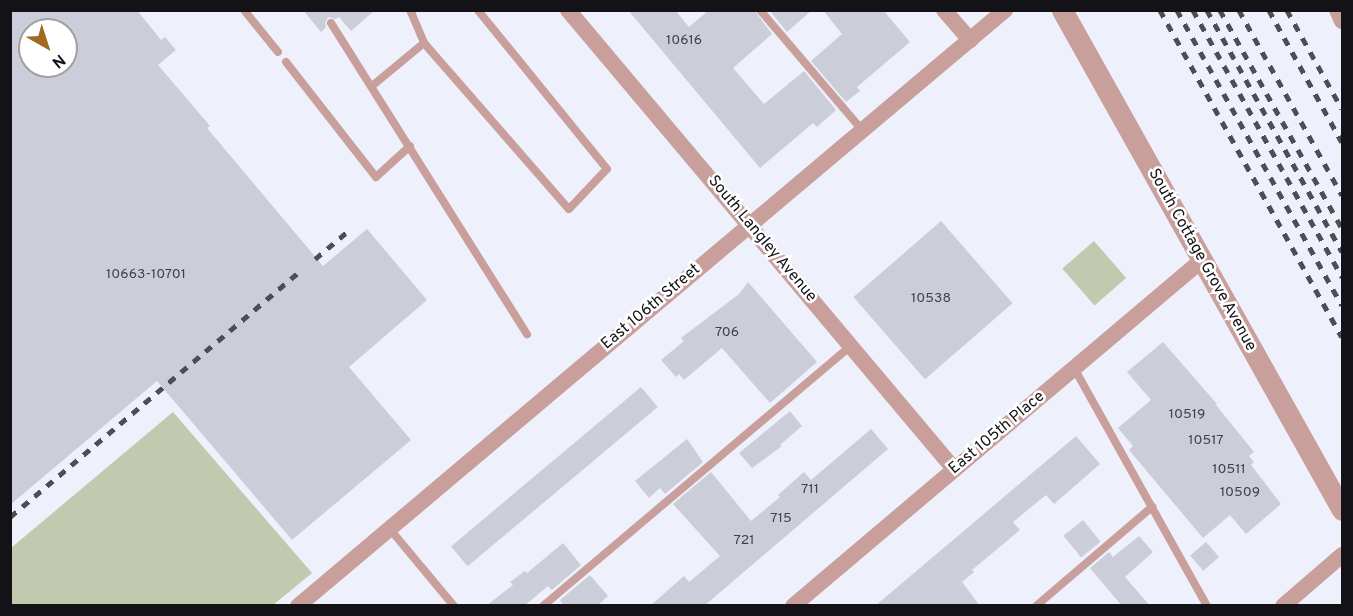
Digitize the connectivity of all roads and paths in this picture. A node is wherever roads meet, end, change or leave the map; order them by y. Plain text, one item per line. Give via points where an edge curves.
1 (244, 10) edge
2 (413, 10) edge
3 (478, 10) edge
4 (567, 10) edge
5 (760, 10) edge
6 (944, 10) edge
7 (1005, 10) edge
8 (1062, 10) edge
9 (1337, 10) edge
10 (1342, 21) edge
11 (331, 23) dead end
12 (970, 40) junction
13 (424, 43) junction
14 (278, 52) dead end
15 (286, 62) dead end
16 (372, 86) junction
17 (862, 130) junction
18 (410, 146) junction
19 (749, 224) junction
20 (1202, 260) junction
21 (527, 334) dead end
22 (851, 346) junction
23 (1074, 368) junction
24 (954, 469) junction
25 (1152, 507) junction
26 (1342, 510) edge
27 (389, 528) junction
28 (1342, 555) edge
29 (298, 606) edge
30 (454, 606) edge
31 (543, 606) edge
32 (792, 606) edge
33 (1036, 606) edge
34 (1207, 606) edge
35 (1283, 606) edge

1 - 14 lane
2 - 13 lane
3 - 13 lane via 607,169 569,209
4 - 19 street, South Langley Avenue
5 - 17 lane
6 - 12 street
7 - 12 street, East 106th Street
8 - 20 street, South Cottage Grove Avenue
9 - 10 street
11 - 16 lane
12 - 17 street, East 106th Street
13 - 16 lane
15 - 18 lane via 376,177
16 - 18 lane
17 - 19 street, East 106th Street
18 - 21 lane
19 - 22 street, South Langley Avenue
19 - 27 street, East 106th Street
20 - 23 street, East 105th Place
20 - 26 street, South Cottage Grove Avenue
22 - 24 street, South Langley Avenue
22 - 31 lane
23 - 24 street, East 105th Place
23 - 25 lane
24 - 32 street, East 105th Place
25 - 33 lane
25 - 34 lane
27 - 29 street, East 106th Street
27 - 30 lane
28 - 35 street

